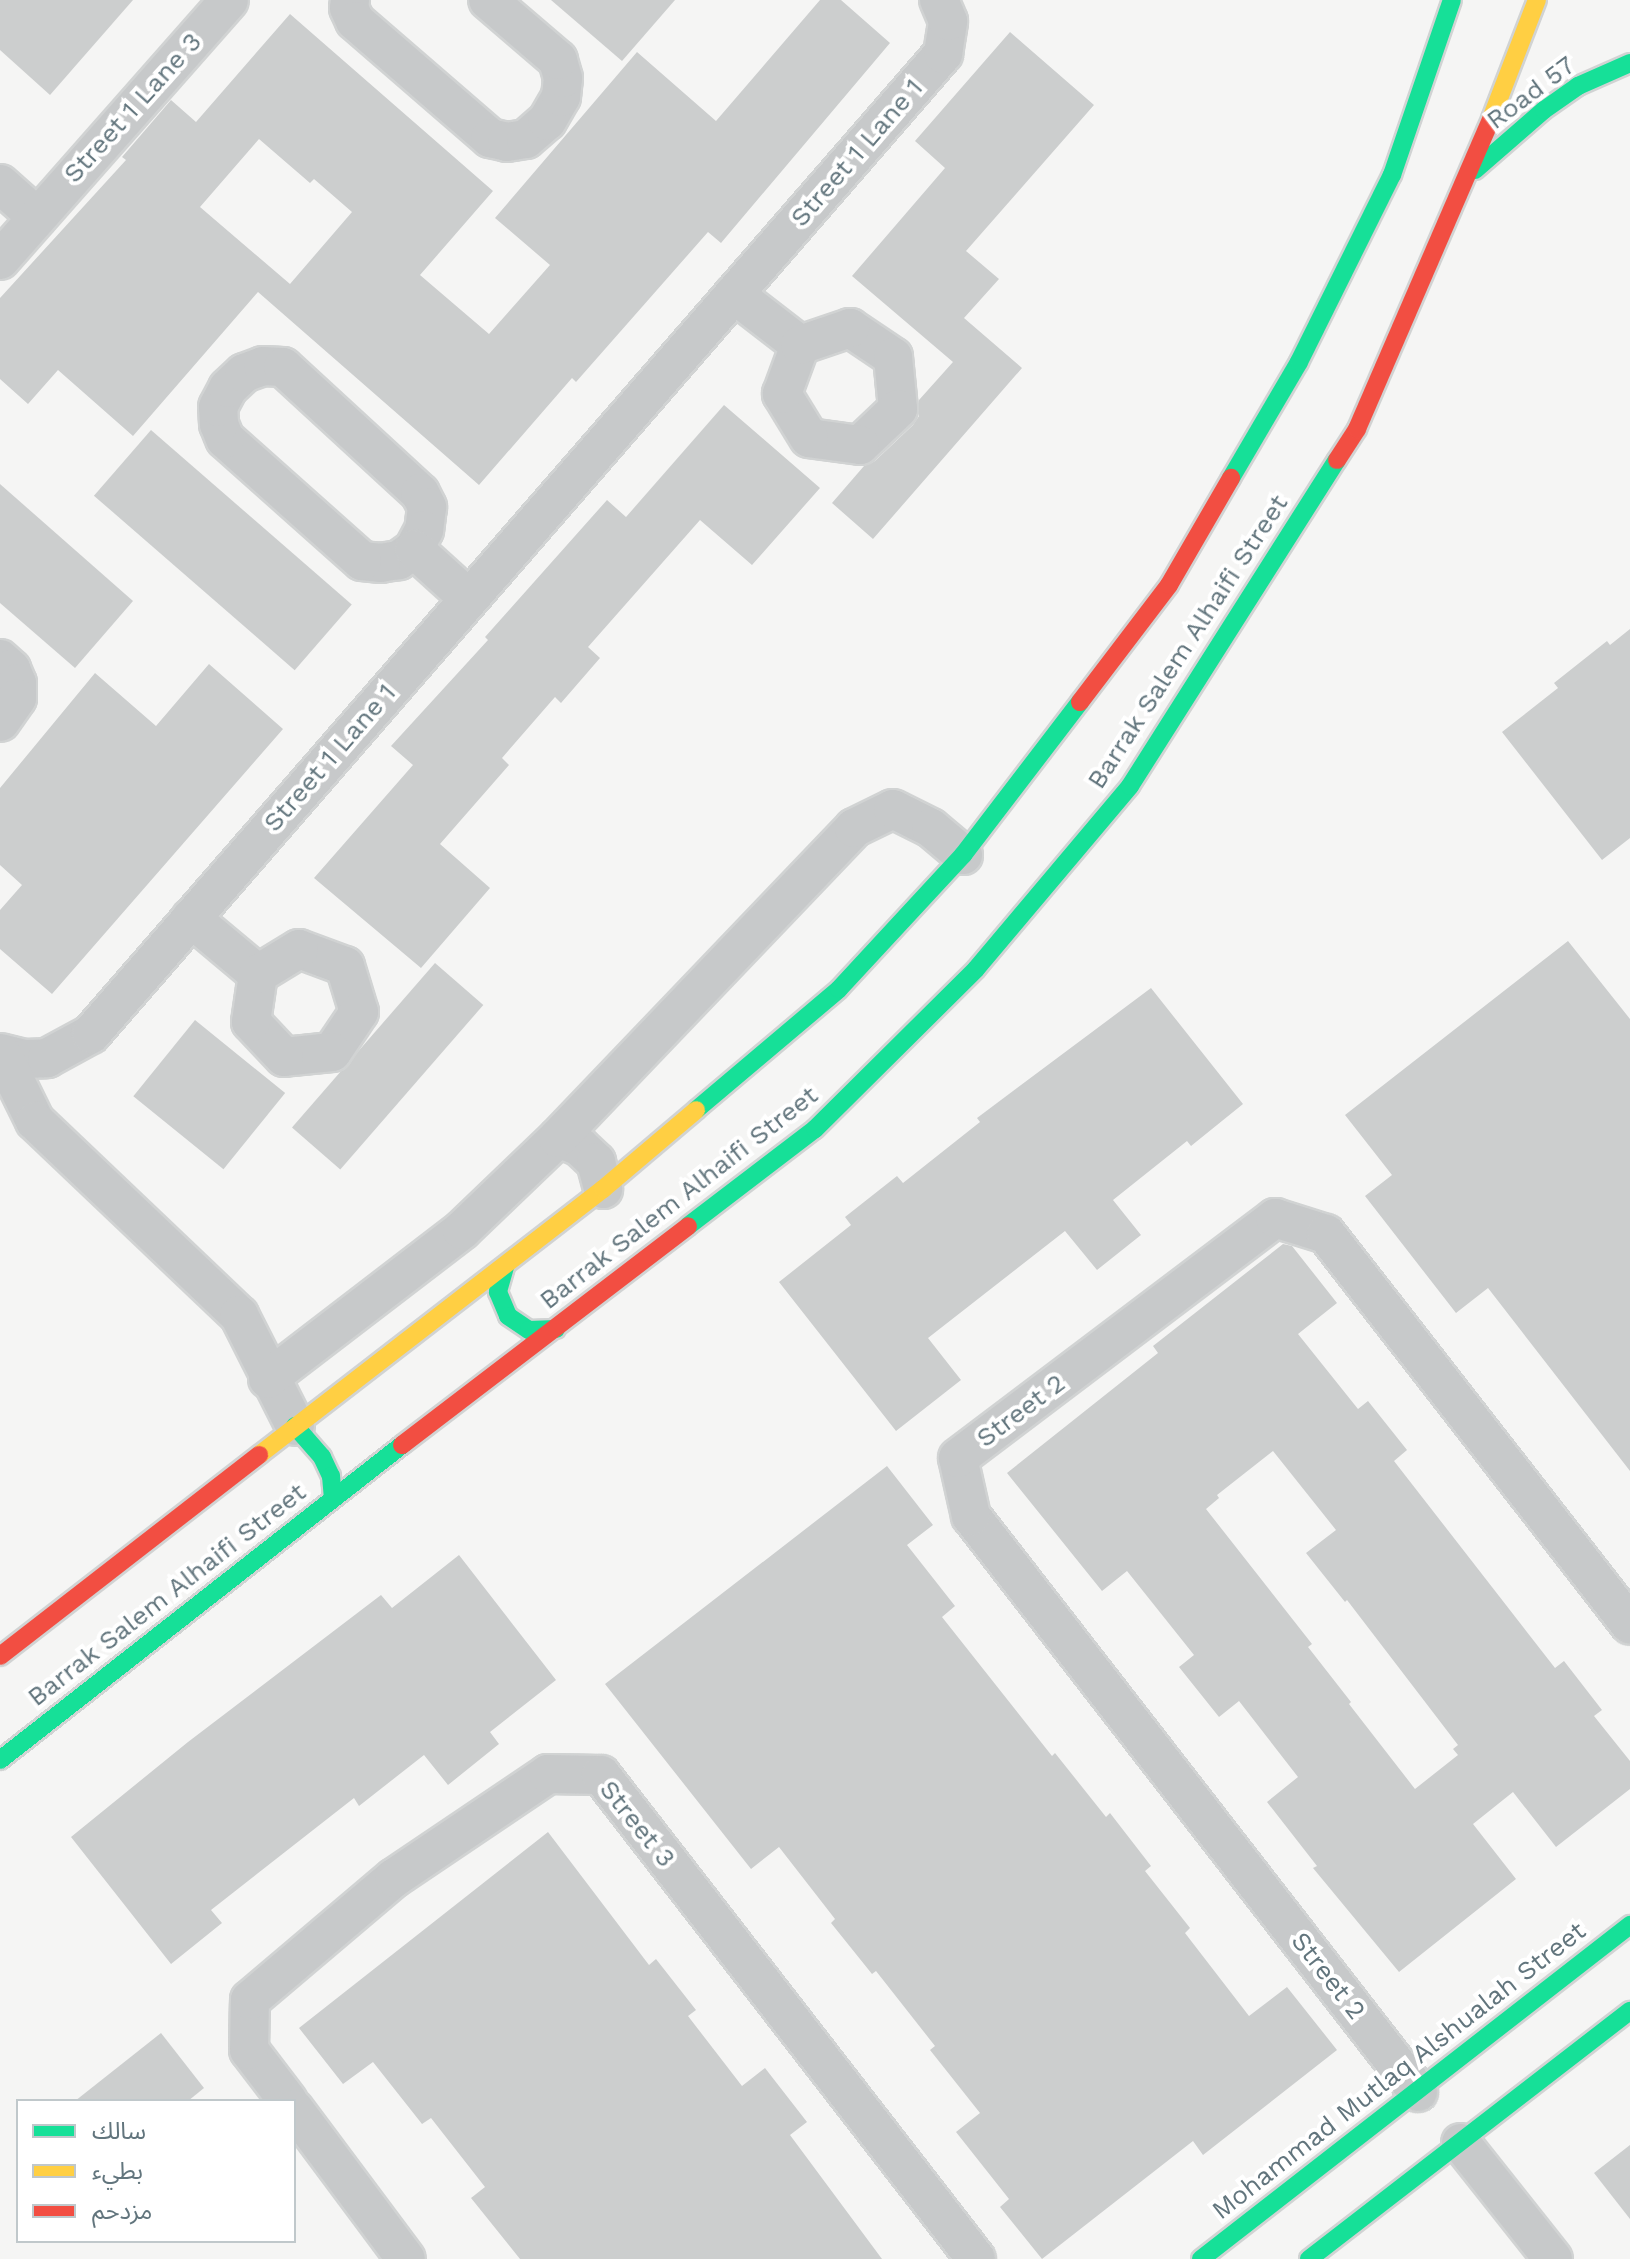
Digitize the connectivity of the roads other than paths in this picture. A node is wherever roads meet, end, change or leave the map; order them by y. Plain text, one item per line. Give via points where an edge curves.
1 (229, 0) edge
2 (350, 0) edge
3 (488, 0) edge
4 (939, 0) edge
5 (1452, 0) edge
6 (1537, 0) edge
7 (1630, 63) edge
8 (1470, 174) junction
9 (0, 184) edge
10 (37, 217) junction
11 (0, 260) edge
12 (734, 294) junction
13 (800, 345) dead end
14 (414, 549) junction
15 (468, 598) junction
16 (0, 659) edge
17 (0, 722) edge
18 (963, 855) junction
19 (191, 918) junction
20 (258, 974) dead end
21 (1, 1053) edge
22 (558, 1138) junction
23 (603, 1189) junction
24 (505, 1267) junction
25 (556, 1329) junction
26 (268, 1379) junction
27 (295, 1426) junction
28 (333, 1498) junction
29 (1630, 1625) edge
30 (0, 1656) edge
31 (0, 1760) edge
32 (1630, 1925) edge
33 (1570, 1969) junction
34 (1596, 1975) dead end
35 (1613, 1999) dead end
36 (1630, 2011) edge
37 (1608, 2028) junction
38 (1418, 2092) junction
39 (286, 2099) edge
40 (296, 2112) edge
41 (1461, 2143) junction
42 (406, 2259) edge
43 (976, 2259) edge
44 (1201, 2259) edge
45 (1309, 2259) edge
46 (1553, 2259) edge

1 - 10 street, Street 1 Lane 3
2 - 3 street via 355,21 490,138 526,139 547,121 561,97 563,78 558,60
4 - 12 street, Street 1 Lane 1 via 948,21 943,54
5 - 18 main road, Barrak Salem Alhaifi Street via 1392,175 1299,362 1169,585
6 - 8 main road, Barrak Salem Alhaifi Street
7 - 8 main road, Road 57 via 1578,86
8 - 25 main road, Barrak Salem Alhaifi Street via 1357,429 1130,786 976,969 815,1129
9 - 10 street
10 - 11 street, Street 1 Lane 3
12 - 13 street
12 - 15 street, Street 1 Lane 1
14 - 14 street via 399,560 362,561 225,439 218,407 228,388 244,373 263,366 283,367 420,493 427,507
14 - 15 street
15 - 19 street, Street 1 Lane 1
16 - 17 street via 11,669 17,698
18 - 22 street via 931,828 893,809 854,828
18 - 23 main road, Barrak Salem Alhaifi Street via 839,989
19 - 20 street
19 - 21 street, Street 1 Lane 1 via 91,1034 47,1058
21 - 26 street via 35,1121 239,1315
22 - 23 street via 580,1147 596,1162
22 - 26 street via 462,1230
23 - 24 main road, Barrak Salem Alhaifi Street
24 - 25 main road via 498,1292 508,1316 529,1330
24 - 27 main road, Barrak Salem Alhaifi Street
25 - 28 main road, Barrak Salem Alhaifi Street
26 - 27 street
27 - 28 main road via 322,1457
27 - 30 main road, Barrak Salem Alhaifi Street
28 - 31 main road, Barrak Salem Alhaifi Street
29 - 38 street, Street 2 via 1326,1234 1275,1218 958,1458 971,1516
32 - 33 main road, Mohammad Mutlaq Alshualah Street
33 - 34 main road
33 - 38 main road, Mohammad Mutlaq Alshualah Street
35 - 37 main road
36 - 37 main road
37 - 41 main road
38 - 44 main road, Mohammad Mutlaq Alshualah Street
39 - 43 street, Street 3 via 249,2050 250,2000 394,1878 548,1774 601,1775
40 - 42 street
41 - 45 main road
41 - 46 street

